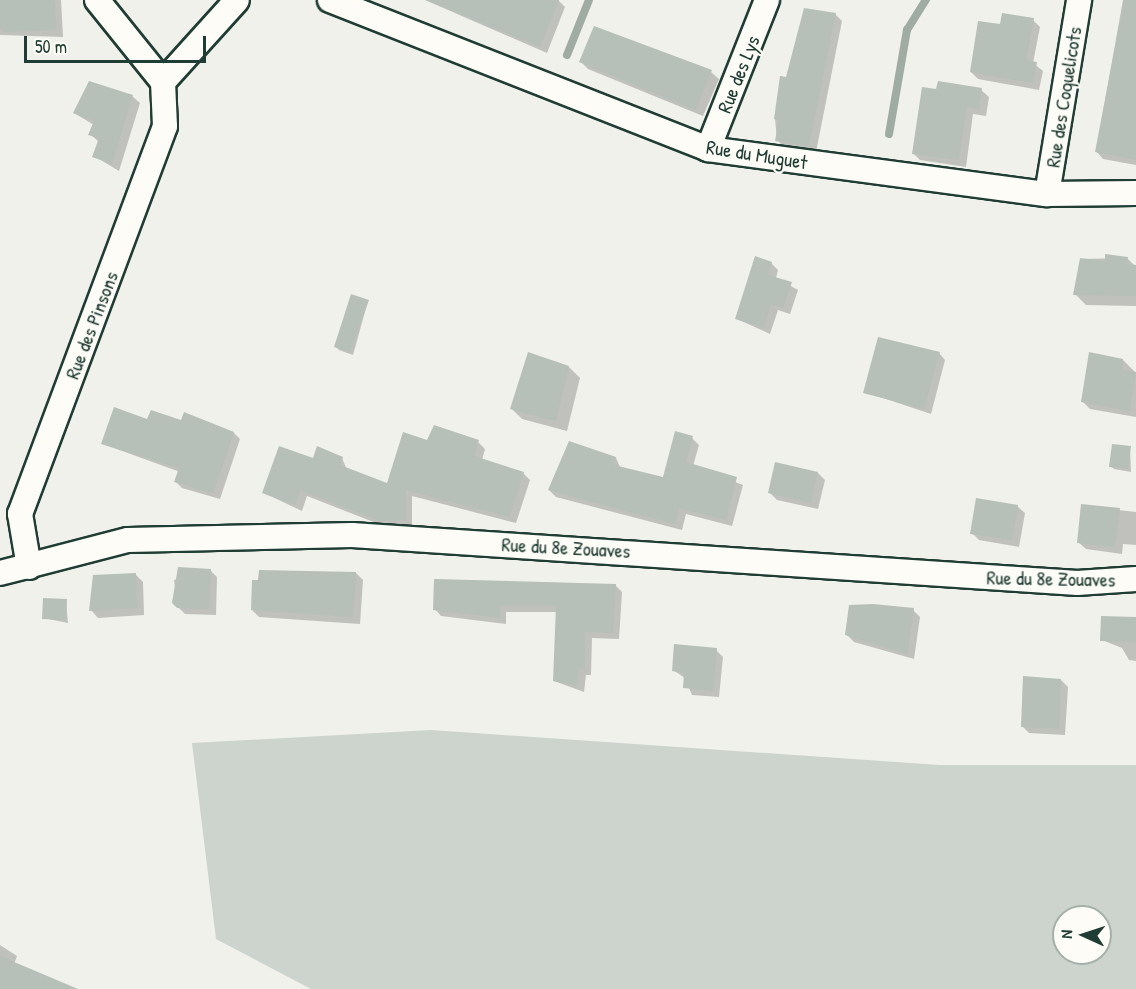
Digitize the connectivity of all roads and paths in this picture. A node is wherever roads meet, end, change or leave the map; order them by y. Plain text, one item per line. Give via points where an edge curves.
1 (97, 0) edge
2 (237, 0) edge
3 (330, 0) edge
4 (767, 0) edge
5 (1079, 0) edge
6 (370, 7) edge
7 (163, 82) junction
8 (708, 149) junction
9 (1136, 193) edge
10 (1047, 194) junction
11 (29, 567) junction
12 (0, 573) edge
13 (1136, 579) edge

1 - 7 street
2 - 7 street
3 - 6 street, Rue du Muguet
4 - 8 street, Rue des Lys
5 - 10 street, Rue des Coquelicots
6 - 8 street, Rue du Muguet
7 - 11 street, Rue des Pinsons via 165,126 20,514
8 - 10 street, Rue du Muguet
9 - 10 street, Rue du Muguet
11 - 12 street, Rue du 8e Zouaves
11 - 13 street, Rue du 8e Zouaves via 128,540 352,535 1077,583

